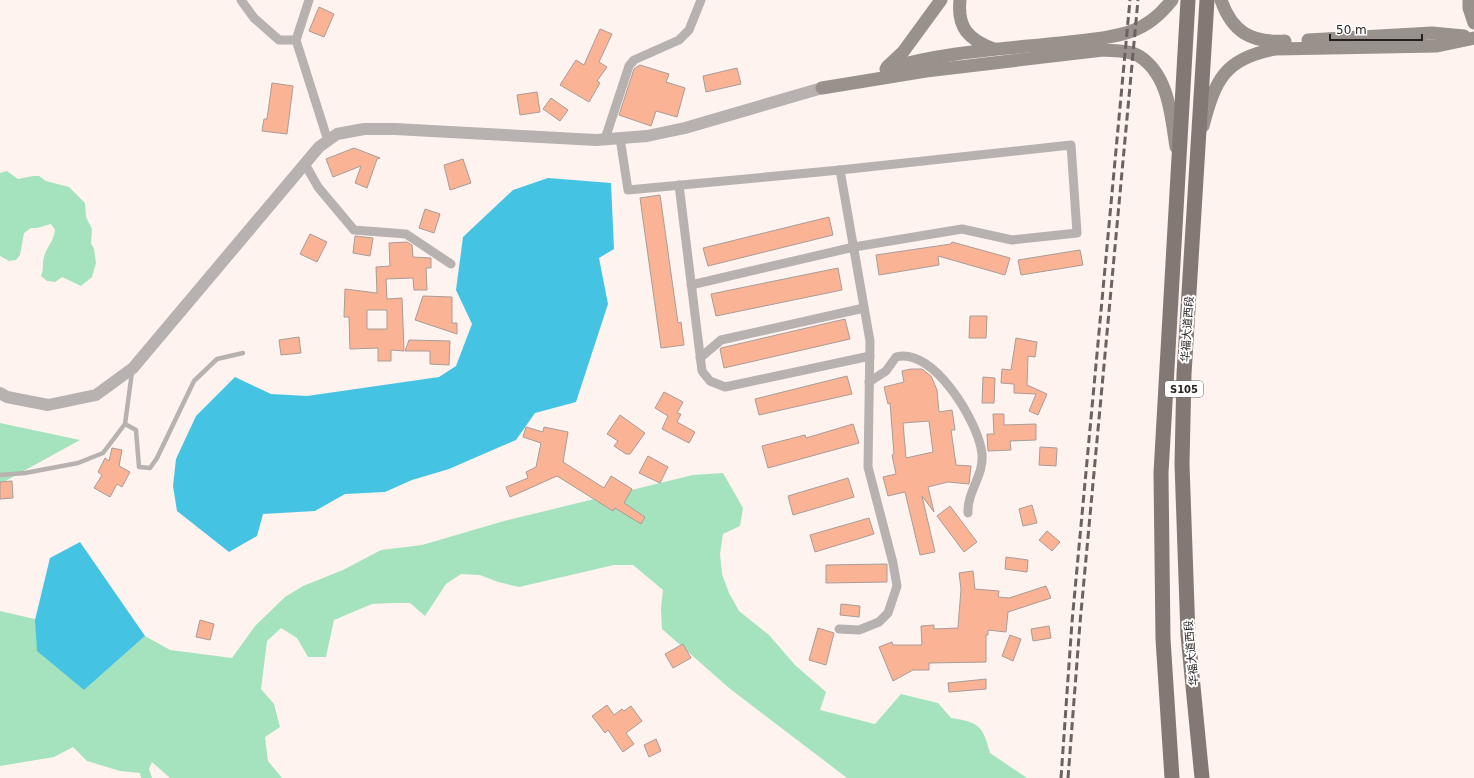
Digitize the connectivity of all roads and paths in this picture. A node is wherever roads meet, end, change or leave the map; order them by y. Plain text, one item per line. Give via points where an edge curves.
1 (241, 0) edge
2 (309, 0) edge
3 (702, 0) edge
4 (941, 0) edge
5 (960, 0) edge
6 (1172, 0) edge
7 (1188, 0) edge
8 (1207, 0) edge
9 (1221, 0) edge
10 (1468, 0) edge
11 (1474, 23) edge
12 (1474, 38) edge
13 (296, 40) junction
14 (998, 50) junction
15 (886, 69) junction
16 (822, 88) junction
17 (620, 138) junction
18 (605, 139) junction
19 (328, 141) junction
20 (1199, 143) junction
21 (1178, 162) junction
22 (305, 164) junction
23 (840, 170) junction
24 (679, 185) junction
25 (854, 247) junction
26 (451, 264) dead end
27 (691, 285) junction
28 (864, 308) junction
29 (243, 353) dead end
30 (870, 356) junction
31 (700, 358) junction
32 (133, 368) junction
33 (869, 382) junction
34 (0, 393) edge
35 (125, 424) junction
36 (0, 475) edge
37 (968, 513) dead end
38 (839, 629) dead end
39 (1172, 778) edge
40 (1202, 778) edge

1 - 13 street via 254,18 278,40
2 - 13 street
3 - 18 street via 689,30 679,40 634,60 629,66
4 - 15 main road via 903,52
5 - 14 main road via 962,27 979,44
6 - 14 main road via 1150,23 1132,32
7 - 21 main road, 华福大道西段 / S105
8 - 20 main road, 华福大道西段 / S105
9 - 12 main road via 1232,23 1242,32 1258,40 1272,42 1432,33
10 - 11 main road
12 - 20 main road via 1437,46 1275,49 1245,57 1232,65 1215,90
13 - 19 street
14 - 15 main road via 931,58
15 - 16 main road via 846,78
16 - 17 street via 685,128 647,136
16 - 21 main road via 926,71 1103,50 1122,51 1139,56 1153,69 1162,83 1169,102
17 - 18 street
17 - 24 street via 628,190
18 - 19 street via 364,129 337,134
19 - 22 street via 319,147
20 - 40 main road, 华福大道西段 / S105 via 1184,374 1182,464 1188,635
21 - 39 main road, 华福大道西段 / S105 via 1161,473 1163,639
22 - 26 street via 318,187 354,230 406,234
22 - 32 street
23 - 24 street
23 - 25 street
23 - 25 street via 1071,145 1076,233 1012,240 962,229
24 - 27 street
25 - 27 street
25 - 28 street
27 - 31 street
28 - 30 street
28 - 31 street via 721,340
29 - 35 lane via 217,359 194,381 158,458 150,468 139,466 136,430
30 - 31 street via 726,387 710,381 702,371
30 - 33 street
32 - 34 street via 96,395 48,405 7,397
32 - 35 lane
33 - 37 street via 886,371 896,357 908,355 928,365 948,385 979,438 982,454 980,471 969,500
33 - 38 street via 868,467 897,586 888,613 879,622 859,630
35 - 36 lane via 103,453 78,463

